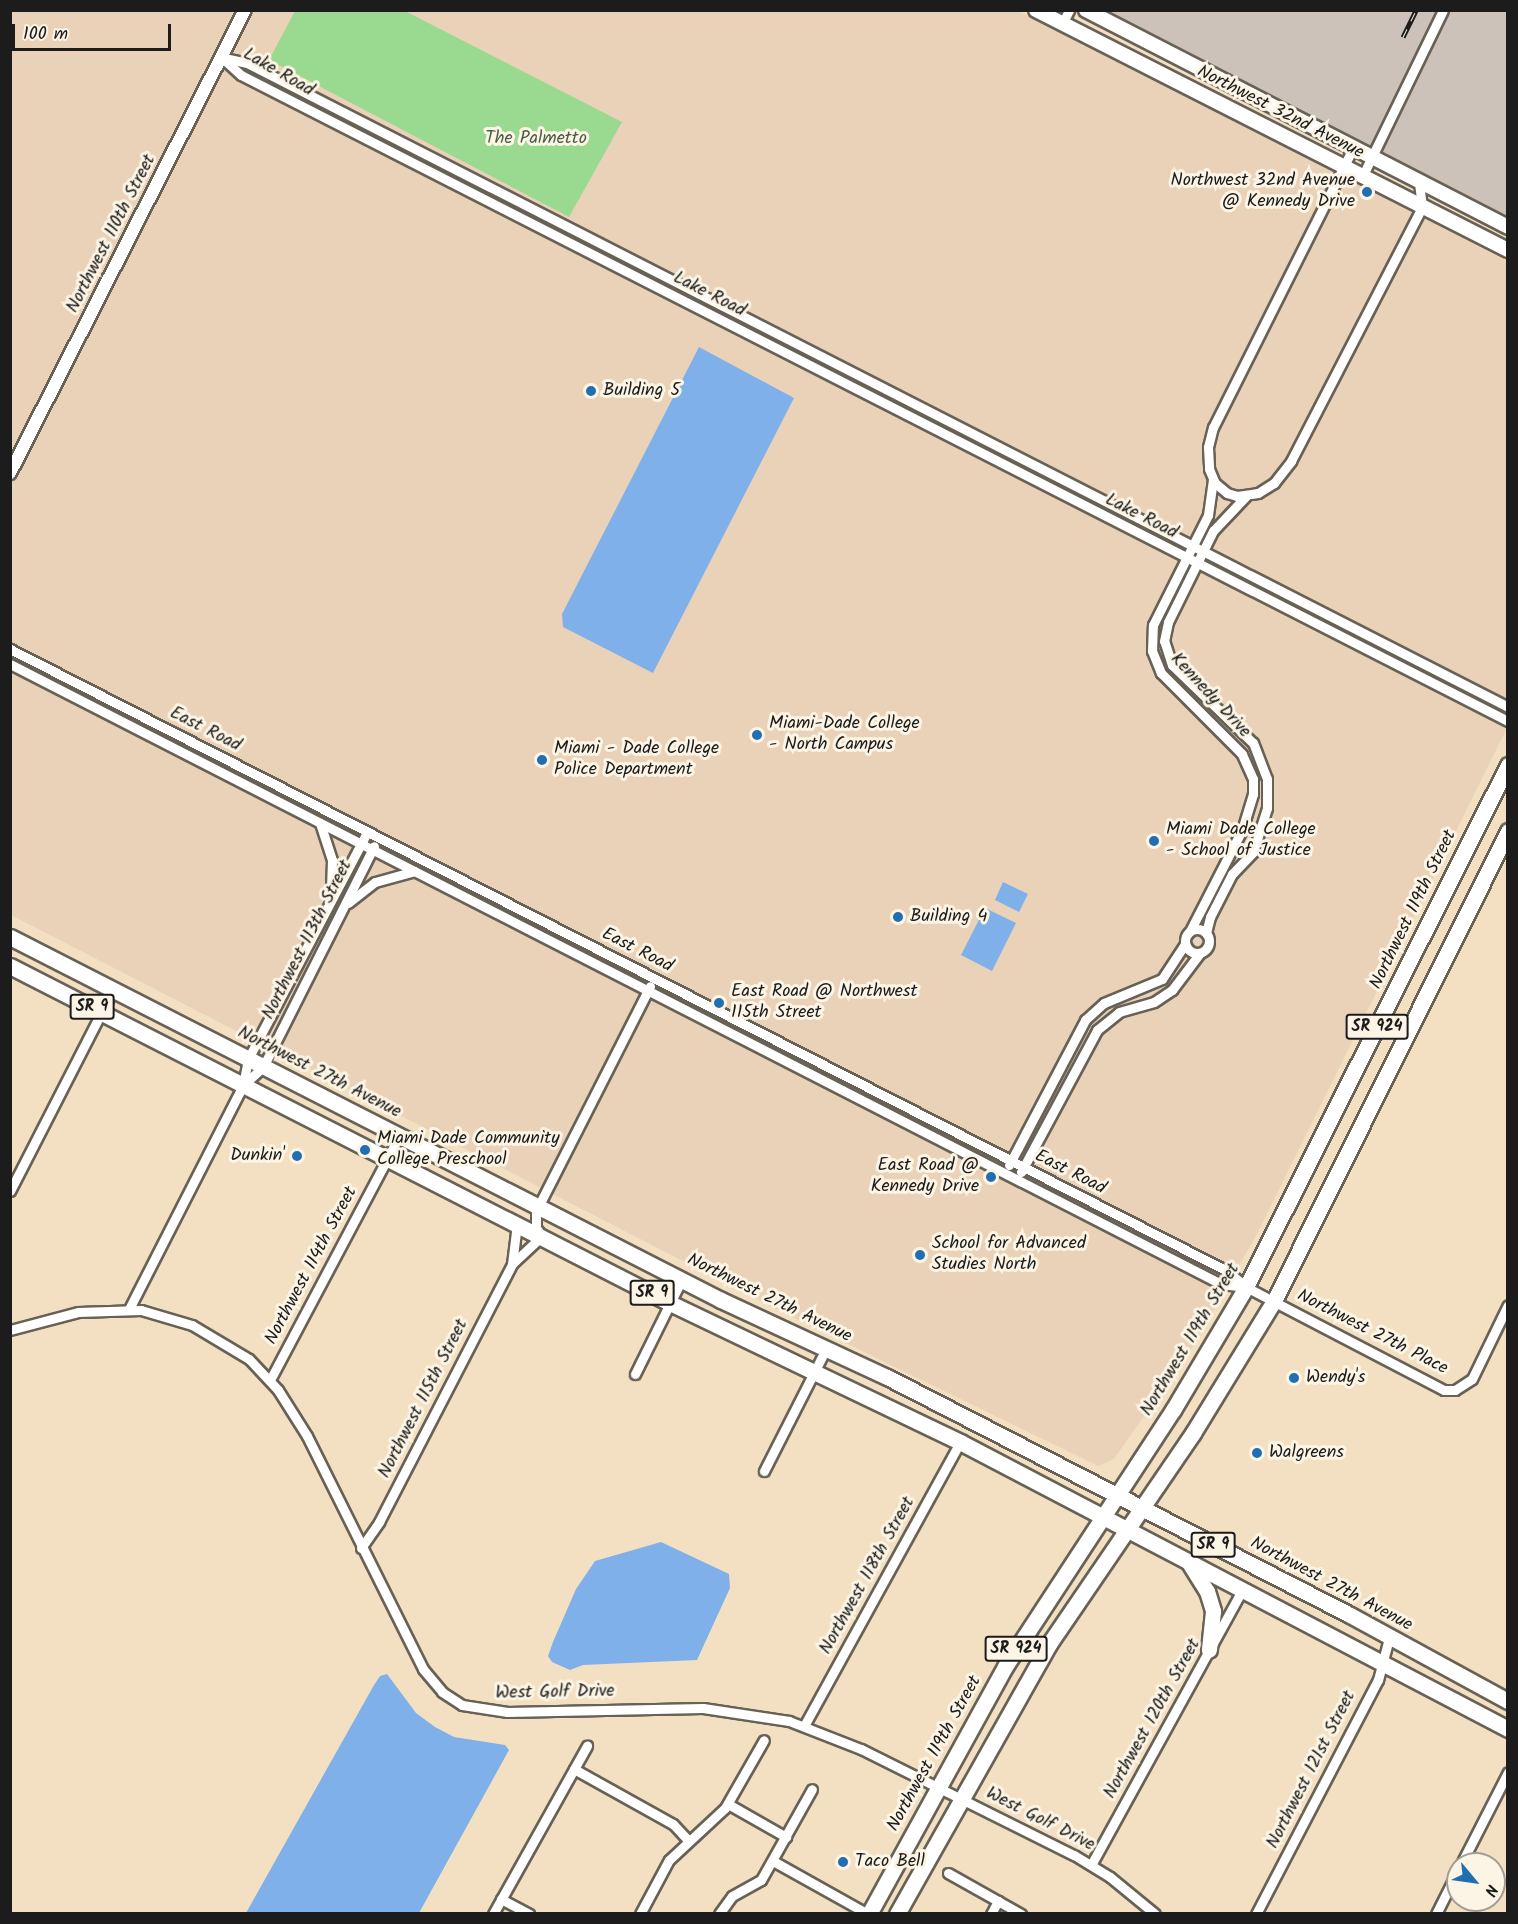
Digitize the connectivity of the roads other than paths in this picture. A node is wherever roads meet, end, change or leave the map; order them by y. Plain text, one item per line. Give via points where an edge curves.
1 (245, 10) edge
2 (1036, 10) edge
3 (1069, 10) edge
4 (1086, 10) edge
5 (1443, 10) edge
6 (1062, 24) junction
7 (221, 57) junction
8 (1353, 148) junction
9 (1372, 158) junction
10 (1345, 166) junction
11 (1363, 175) junction
12 (1419, 183) junction
13 (1422, 207) junction
14 (1508, 227) edge
15 (1508, 250) edge
16 (10, 473) edge
17 (1213, 480) junction
18 (1246, 496) junction
19 (1192, 546) junction
20 (1204, 552) junction
21 (1186, 558) junction
22 (1198, 564) junction
23 (10, 649) edge
24 (10, 664) edge
25 (1508, 707) edge
26 (1508, 721) edge
27 (1508, 765) edge
28 (320, 822) junction
29 (1243, 828) junction
30 (1508, 831) edge
31 (367, 832) junction
32 (1258, 834) junction
33 (379, 837) junction
34 (361, 844) junction
35 (373, 849) junction
36 (415, 871) junction
37 (329, 899) junction
38 (345, 907) junction
39 (1190, 931) junction
40 (1206, 933) junction
41 (10, 937) edge
42 (1185, 944) junction
43 (1200, 953) junction
44 (10, 966) edge
45 (654, 979) junction
46 (113, 990) junction
47 (648, 990) junction
48 (102, 1012) junction
49 (248, 1059) junction
50 (263, 1067) junction
51 (243, 1085) junction
52 (399, 1136) junction
53 (387, 1158) junction
54 (1011, 1161) junction
55 (1023, 1168) junction
56 (1005, 1173) junction
57 (1017, 1179) junction
58 (10, 1191) edge
59 (538, 1206) junction
60 (517, 1224) junction
61 (542, 1236) junction
62 (512, 1264) junction
63 (682, 1279) junction
64 (1246, 1287) junction
65 (1274, 1301) junction
66 (670, 1303) junction
67 (1508, 1305) edge
68 (129, 1309) junction
69 (10, 1330) edge
70 (826, 1349) junction
71 (814, 1371) junction
72 (635, 1374) dead end
73 (270, 1380) junction
74 (960, 1442) junction
75 (764, 1471) dead end
76 (1116, 1495) junction
77 (1141, 1507) junction
78 (1102, 1515) junction
79 (1127, 1529) junction
80 (362, 1548) junction
81 (1186, 1559) junction
82 (1243, 1588) junction
83 (1389, 1638) junction
84 (1209, 1650) junction
85 (1383, 1662) junction
86 (1508, 1701) edge
87 (804, 1726) junction
88 (1508, 1729) edge
89 (764, 1740) dead end
90 (587, 1746) dead end
91 (574, 1768) junction
92 (1508, 1772) edge
93 (938, 1788) junction
94 (812, 1789) dead end
95 (960, 1798) junction
96 (728, 1804) junction
97 (786, 1837) junction
98 (689, 1841) junction
99 (1467, 1852) edge
100 (773, 1861) junction
101 (1091, 1865) junction
102 (948, 1873) dead end
103 (1446, 1894) edge
104 (501, 1899) junction
105 (998, 1901) junction
106 (493, 1914) edge
107 (529, 1914) edge
108 (640, 1914) edge
109 (719, 1914) edge
110 (869, 1914) edge
111 (897, 1914) edge
112 (991, 1914) edge
113 (1021, 1914) edge
114 (1155, 1914) edge
115 (1256, 1914) edge
116 (1436, 1914) edge

1 - 7 street, Northwest 110th Street
2 - 6 main road, Northwest 32nd Avenue
3 - 6 street
4 - 8 main road, Northwest 32nd Avenue
5 - 9 street
6 - 10 main road, Northwest 32nd Avenue
7 - 16 street, Northwest 110th Street
7 - 19 street, Lake Road via 257,68
7 - 21 street, Lake Road via 241,75
8 - 9 main road, Northwest 32nd Avenue
8 - 10 street, Kennedy Drive
9 - 11 street
9 - 12 main road, Northwest 32nd Avenue
10 - 11 main road, Northwest 32nd Avenue
10 - 17 street, Kennedy Drive via 1213,427 1208,457
11 - 13 main road, Northwest 32nd Avenue
12 - 13 street
12 - 14 main road, Northwest 32nd Avenue
13 - 15 main road, Northwest 32nd Avenue
13 - 18 street, Kennedy Drive via 1291,461 1274,483
17 - 18 street via 1227,493
17 - 19 street, Kennedy Drive via 1210,510
18 - 20 street, Kennedy Drive via 1219,523
19 - 20 street, Lake Road
19 - 21 street, Kennedy Drive
20 - 22 street, Kennedy Drive
20 - 25 street, Lake Road
21 - 22 street, Lake Road
21 - 29 street, Kennedy Drive via 1153,625 1152,651 1161,673 1246,761 1253,794
22 - 26 street, Lake Road
22 - 32 street, Kennedy Drive via 1166,628 1164,648 1172,665 1246,736 1262,760 1268,800
23 - 31 street, East Road
24 - 28 street, East Road
27 - 64 main road, Northwest 119th Street / SR 924
28 - 34 street, East Road
28 - 37 street via 333,867
29 - 32 street
29 - 39 street, Kennedy Drive
30 - 65 main road, SR 924
31 - 33 street, East Road
31 - 34 street, Northwest 113th Street
32 - 40 street, Kennedy Drive via 1251,856 1228,883
33 - 35 street, Northwest 113th Street
33 - 45 street, East Road
34 - 35 street, East Road
34 - 37 street, Northwest 113th Street
35 - 36 street, East Road
35 - 38 street, Northwest 113th Street
36 - 38 street via 375,882
36 - 47 street, East Road
37 - 49 street, Northwest 113th Street
38 - 50 street, Northwest 113th Street
39 - 40 street
39 - 42 street, Kennedy Drive
40 - 43 street, Kennedy Drive via 1209,944
41 - 46 main road, Northwest 27th Avenue / SR 9
42 - 43 street via 1191,952
42 - 54 street, Kennedy Drive via 1162,979 1104,1003 1085,1020
43 - 55 street, Kennedy Drive via 1182,981 1166,995 1119,1012 1102,1024
44 - 48 main road, SR 9
45 - 47 street
45 - 54 street, East Road
46 - 48 street
46 - 49 main road, Northwest 27th Avenue / SR 9
47 - 56 street, East Road
47 - 59 street
48 - 51 main road, SR 9
48 - 58 street
49 - 50 main road, Northwest 27th Avenue / SR 9
49 - 51 street, Northwest 113th Street
50 - 51 street, Northwest 113th Street
50 - 52 main road, Northwest 27th Avenue / SR 9
51 - 53 main road, SR 9
51 - 68 street, Northwest 113th Street
52 - 53 street, Northwest 114th Street
52 - 59 main road, Northwest 27th Avenue / SR 9
53 - 60 main road, SR 9
53 - 73 street, Northwest 114th Street
54 - 55 street, East Road
54 - 56 street, Kennedy Drive
55 - 57 street, Kennedy Drive
55 - 64 street, East Road via 1227,1271
56 - 57 street, East Road
57 - 64 street, East Road via 1221,1284
59 - 61 street via 535,1220
59 - 63 main road, Northwest 27th Avenue / SR 9
60 - 61 main road, SR 9
60 - 62 street, Northwest 115th Street
61 - 62 street, Northwest 115th Street
61 - 66 main road, SR 9
62 - 80 street, Northwest 115th Street
63 - 66 street
63 - 70 main road, Northwest 27th Avenue / SR 9
64 - 65 street, East Road
64 - 76 main road, Northwest 119th Street / SR 924 via 1173,1410
65 - 67 street, Northwest 27th Place via 1444,1390 1455,1390 1472,1379
65 - 77 main road, SR 924 via 1193,1433
66 - 71 main road, SR 9
66 - 72 street
68 - 69 street, West Golf Drive via 78,1312
68 - 73 street, West Golf Drive via 162,1314 202,1329 242,1353
70 - 71 street
70 - 76 main road, Northwest 27th Avenue / SR 9
71 - 74 main road, SR 9
71 - 75 street
73 - 80 street, West Golf Drive via 307,1436
74 - 78 main road, SR 9
74 - 87 street, Northwest 118th Street
76 - 77 main road, Northwest 27th Avenue / SR 9
76 - 78 main road, Northwest 119th Street / SR 924
77 - 79 main road, SR 924
77 - 83 main road, Northwest 27th Avenue / SR 9
78 - 79 main road, SR 9
78 - 93 main road, Northwest 119th Street / SR 924 via 1006,1665
79 - 81 main road, SR 9
79 - 95 main road, SR 924 via 1049,1644
80 - 87 street, West Golf Drive via 423,1669 442,1692 462,1705 507,1712 703,1708
81 - 82 main road, SR 9
81 - 84 main road via 1207,1591 1213,1611
82 - 84 street, Northwest 120th Street
82 - 85 main road, SR 9
83 - 85 street, Northwest 121st Street
83 - 86 main road, Northwest 27th Avenue / SR 9
84 - 101 street, Northwest 120th Street
85 - 88 main road, SR 9
85 - 115 street, Northwest 121st Street via 1378,1680
87 - 93 street, West Golf Drive
89 - 96 street
90 - 91 street
91 - 98 street via 677,1827
91 - 104 street
92 - 99 street
93 - 95 street, West Golf Drive
93 - 110 main road, Northwest 119th Street / SR 924
94 - 97 street
95 - 101 street, West Golf Drive
95 - 111 main road, SR 924
96 - 97 street
96 - 98 street
97 - 100 street
98 - 108 street via 669,1860
100 - 109 street via 761,1880 732,1896
100 - 110 street
101 - 114 street, West Golf Drive
102 - 105 street
103 - 116 street
104 - 106 street
104 - 107 street
105 - 112 street
105 - 113 street

